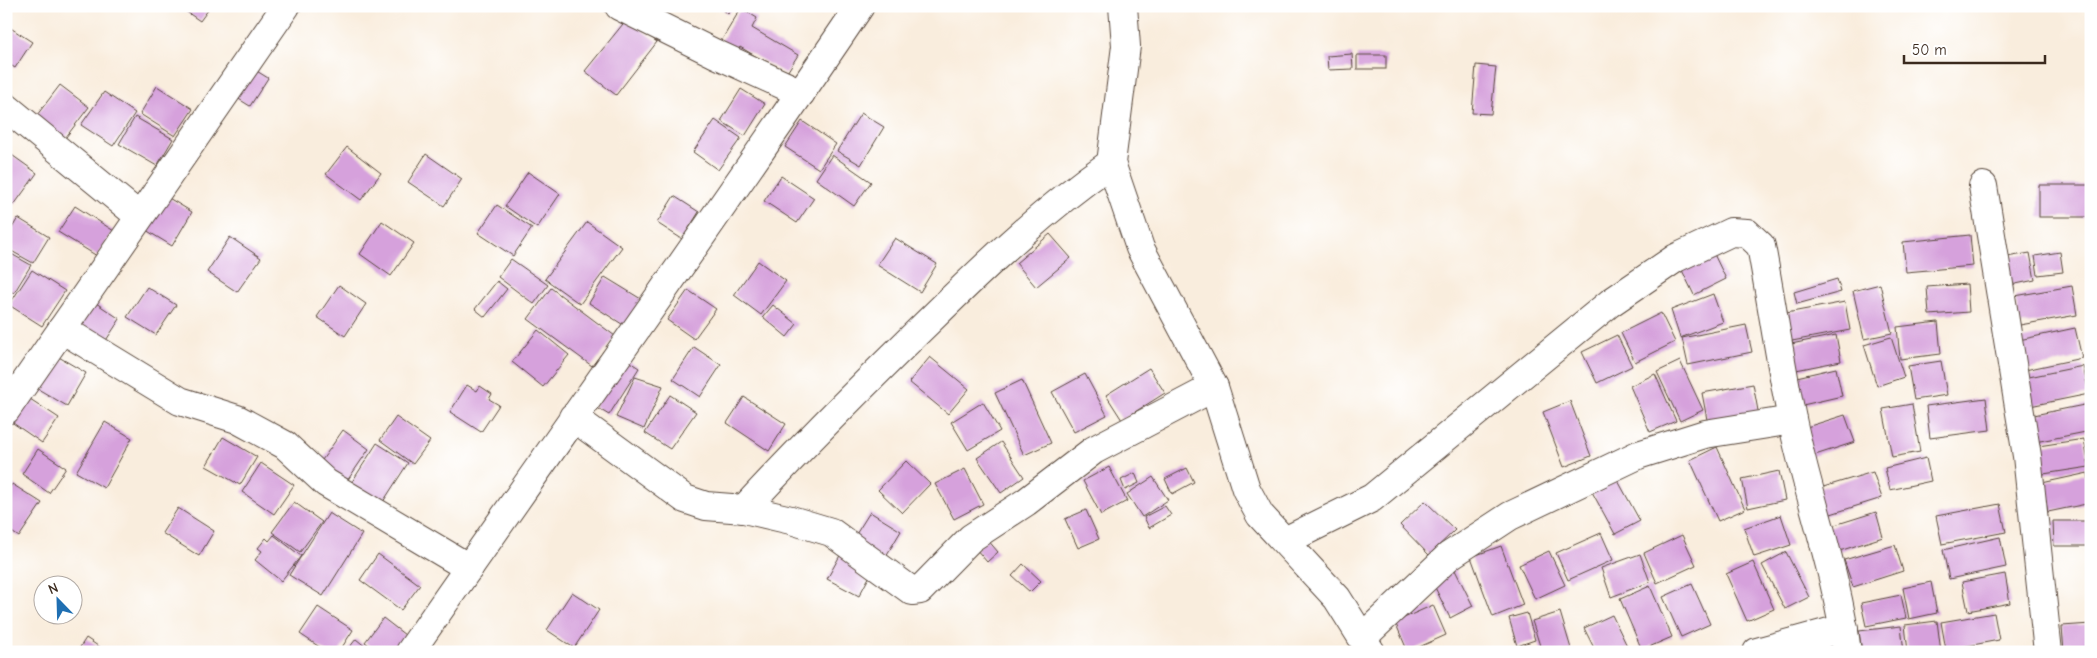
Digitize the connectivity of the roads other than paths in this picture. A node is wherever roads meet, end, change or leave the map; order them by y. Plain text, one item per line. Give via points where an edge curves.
1 (286, 6) edge
2 (619, 6) edge
3 (860, 6) edge
4 (1123, 6) edge
5 (801, 93) junction
6 (6, 107) edge
7 (1111, 163) junction
8 (1983, 186) dead end
9 (139, 216) junction
10 (62, 329) junction
11 (1214, 387) junction
12 (6, 410) edge
13 (573, 417) junction
14 (1792, 420) junction
15 (744, 509) junction
16 (1285, 542) junction
17 (469, 568) junction
18 (1845, 640) edge
19 (1367, 644) edge
20 (410, 652) edge
21 (1757, 652) edge
22 (2048, 652) edge

1 - 9 street
2 - 5 street
3 - 5 street
4 - 7 street via 1126,46
5 - 13 street
6 - 9 street
7 - 11 street via 1140,248
7 - 15 street via 1068,193 1012,241
8 - 22 street via 2027,456
9 - 10 street
10 - 12 street
10 - 17 street via 180,401 237,419 286,446 326,482
11 - 15 street via 1094,450 1026,502 971,538 920,590 912,591 831,532
11 - 16 street via 1246,489 1260,514
13 - 15 street via 685,499 706,506
13 - 17 street
14 - 16 street via 1762,246 1748,233 1731,232 1676,258 1610,303 1372,498
14 - 18 street
14 - 19 street via 1705,434 1638,455 1510,516 1449,556
16 - 19 street via 1337,598
17 - 20 street
18 - 21 street

